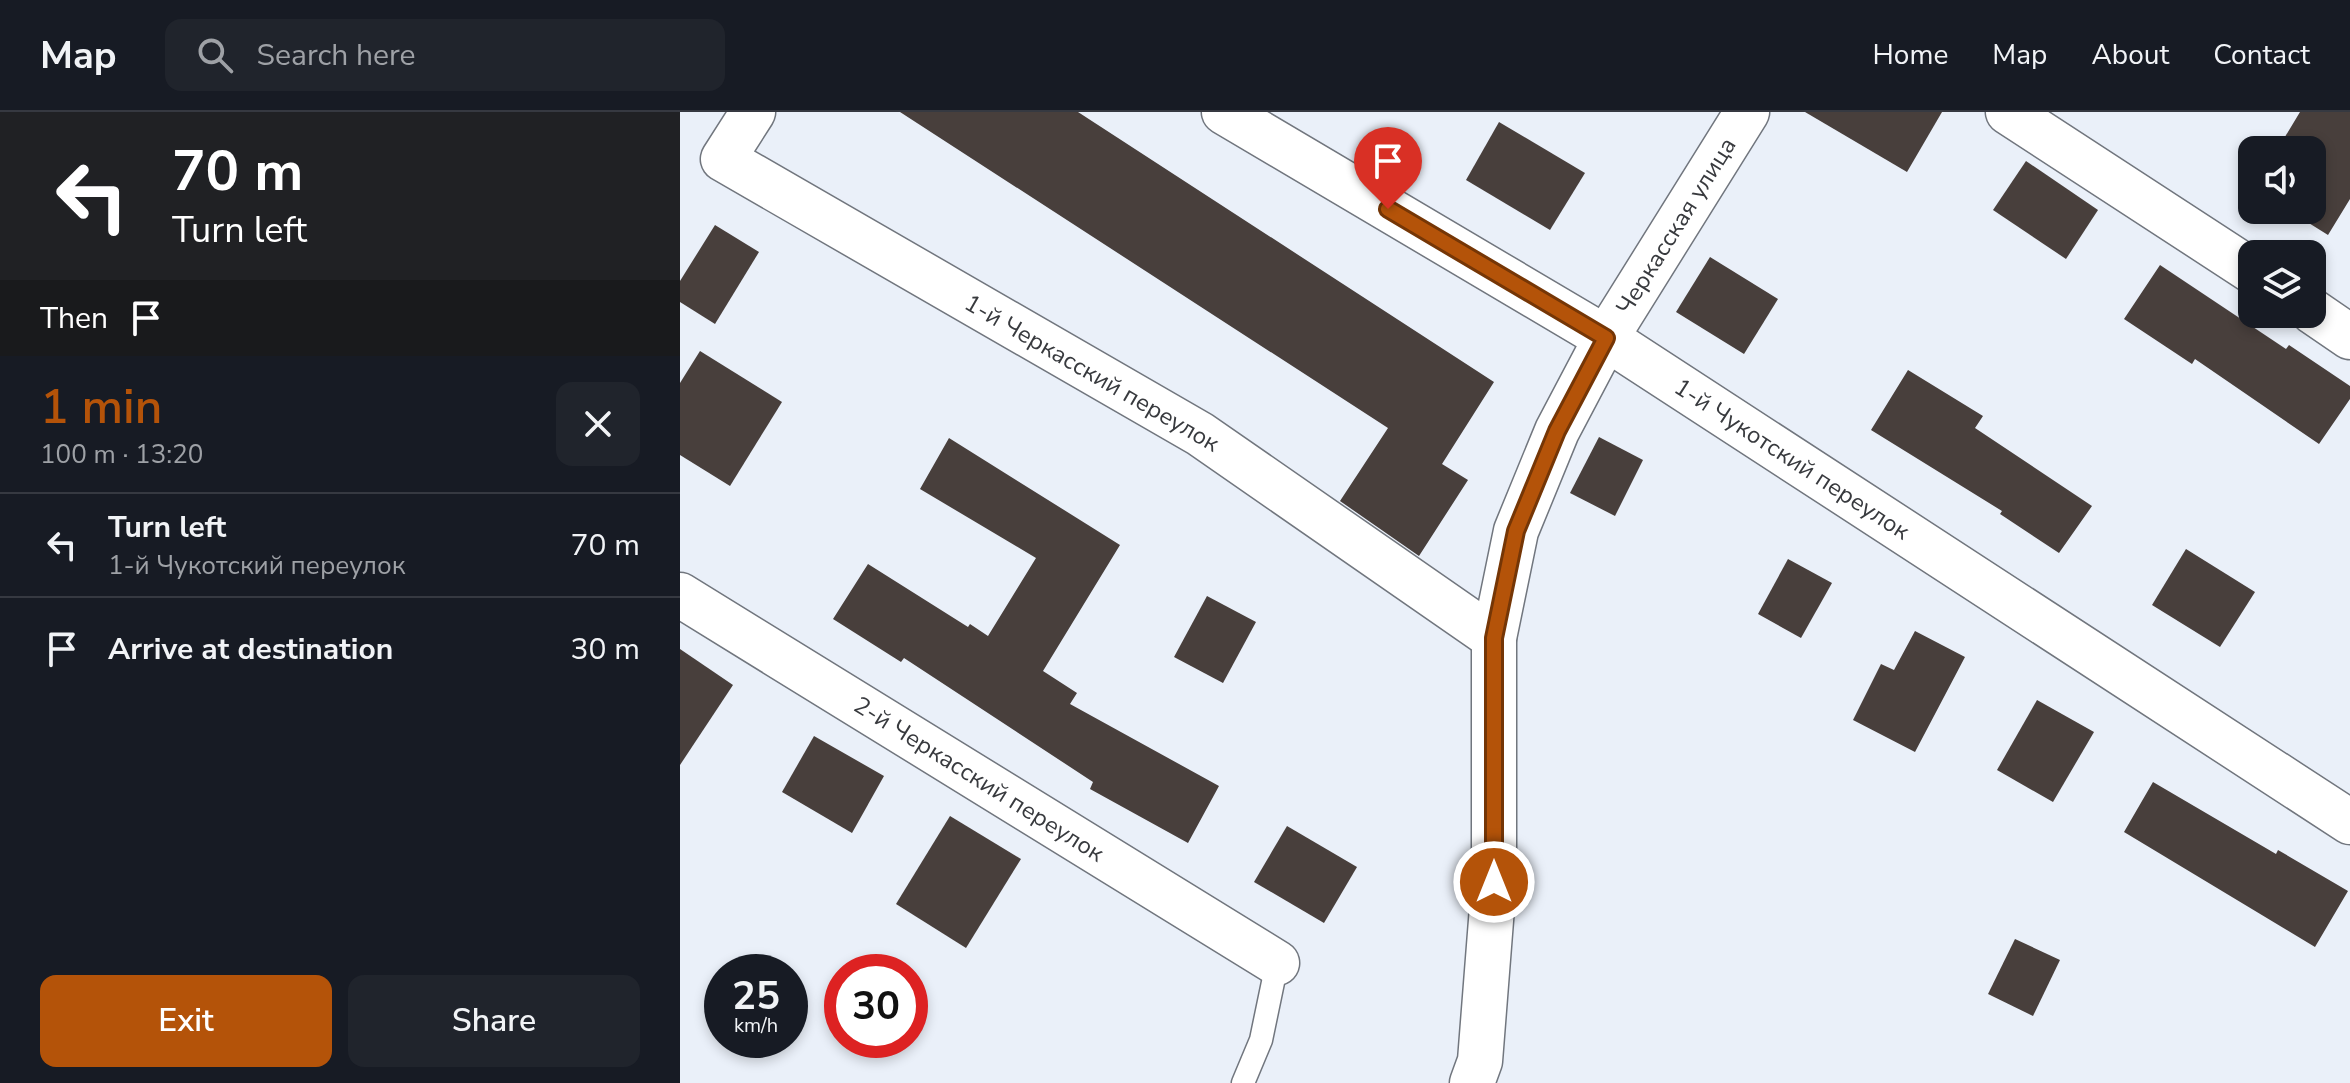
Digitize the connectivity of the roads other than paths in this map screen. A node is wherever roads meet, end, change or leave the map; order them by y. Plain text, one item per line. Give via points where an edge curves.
1 (753, 112) edge
2 (1224, 112) edge
3 (1747, 112) edge
4 (2008, 112) edge
5 (2238, 262) edge
6 (2326, 321) edge
7 (2350, 337) edge
8 (1606, 338) junction
9 (680, 595) edge
10 (1494, 638) junction
11 (2350, 822) edge
12 (1277, 963) joint
13 (1243, 1083) edge
14 (1472, 1083) edge

1 - 10 street, 1-й Черкасский переулок via 723,159 1200,434
2 - 8 street, 1-й Чукотский переулок
3 - 8 street, Черкасская улица
4 - 5 street
6 - 7 street
8 - 10 street, Черкасская улица via 1557,431 1516,531
8 - 11 street, 1-й Чукотский переулок
9 - 12 street, 2-й Черкасский переулок
10 - 14 street, Черкасская улица via 1494,882 1480,1061
12 - 13 lane via 1261,1040

